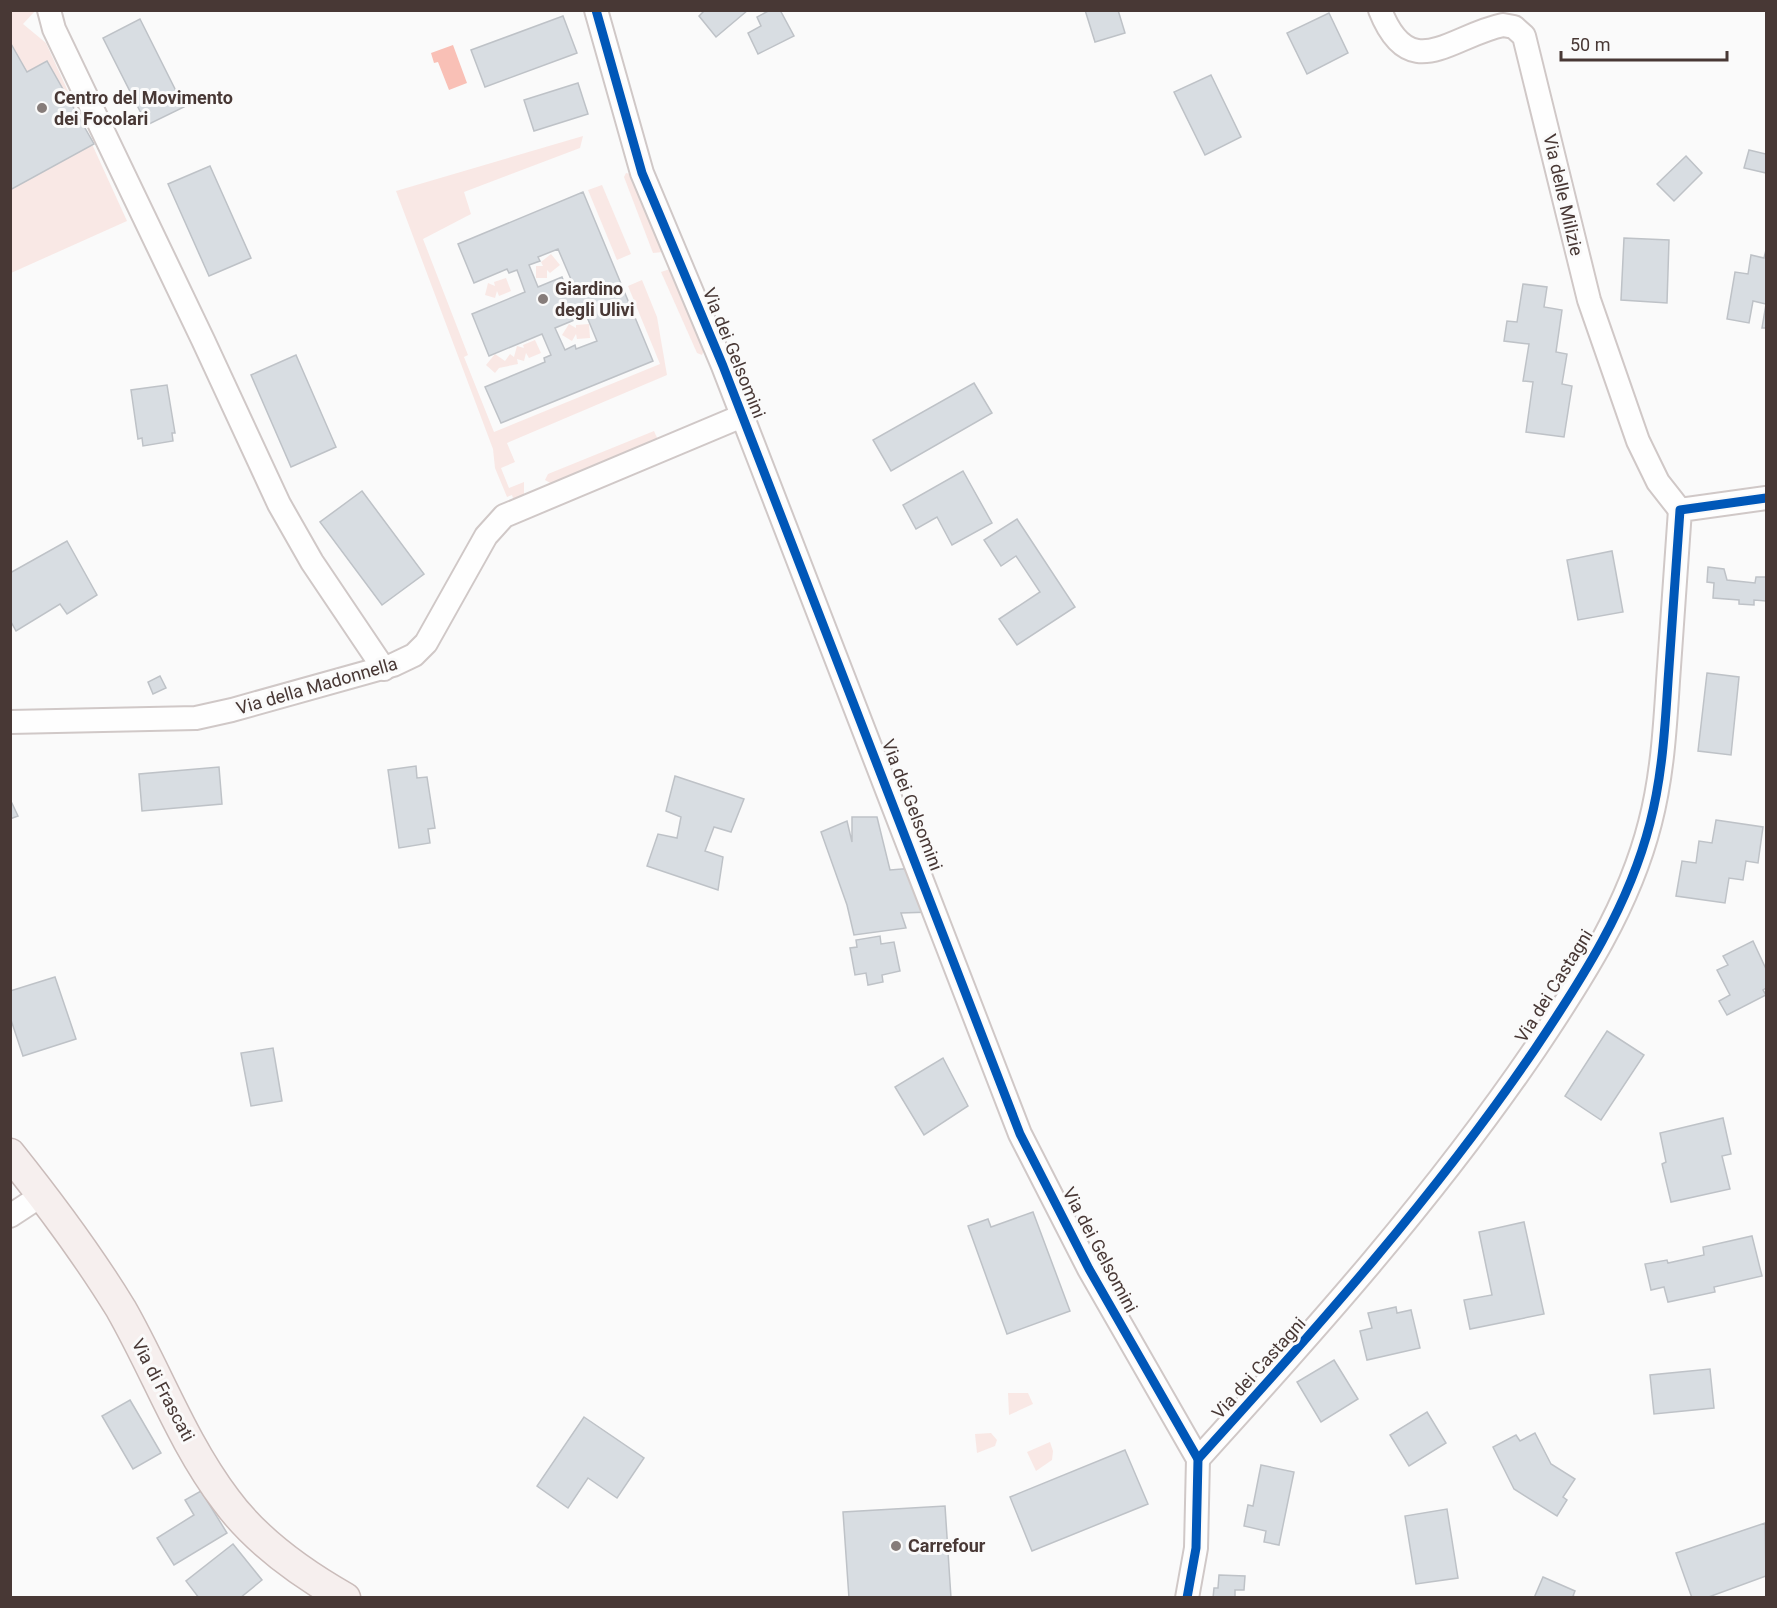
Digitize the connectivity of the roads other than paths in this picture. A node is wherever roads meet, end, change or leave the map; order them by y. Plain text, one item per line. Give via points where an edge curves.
1 (48, 10) edge
2 (596, 10) edge
3 (1380, 10) edge
4 (742, 416) junction
5 (1767, 498) edge
6 (1680, 510) junction
7 (384, 669) junction
8 (10, 722) edge
9 (10, 1154) edge
10 (42, 1195) junction
11 (10, 1216) edge
12 (1198, 1459) junction
13 (345, 1598) edge
14 (1187, 1598) edge

1 - 7 street via 279,504 312,562
2 - 4 street, Via dei Gelsomini via 642,174
3 - 6 street, Via delle Milizie via 1394,39 1417,52 1435,50 1503,25 1514,27 1524,36 1589,300 1638,441 1658,482
4 - 7 street, Via della Madonnella via 504,516 486,536 436,627 414,655
4 - 12 street, Via dei Gelsomini via 1020,1134 1089,1269
5 - 6 street
6 - 12 street, Via dei Castagni via 1659,780 1650,826 1611,924 1564,1006 1482,1125 1345,1296
7 - 8 street, Via della Madonnella via 196,717
9 - 10 main road, Via di Frascati
10 - 11 street
10 - 13 main road, Via di Frascati via 120,1309 202,1464 227,1502 284,1557
12 - 14 street via 1196,1548

